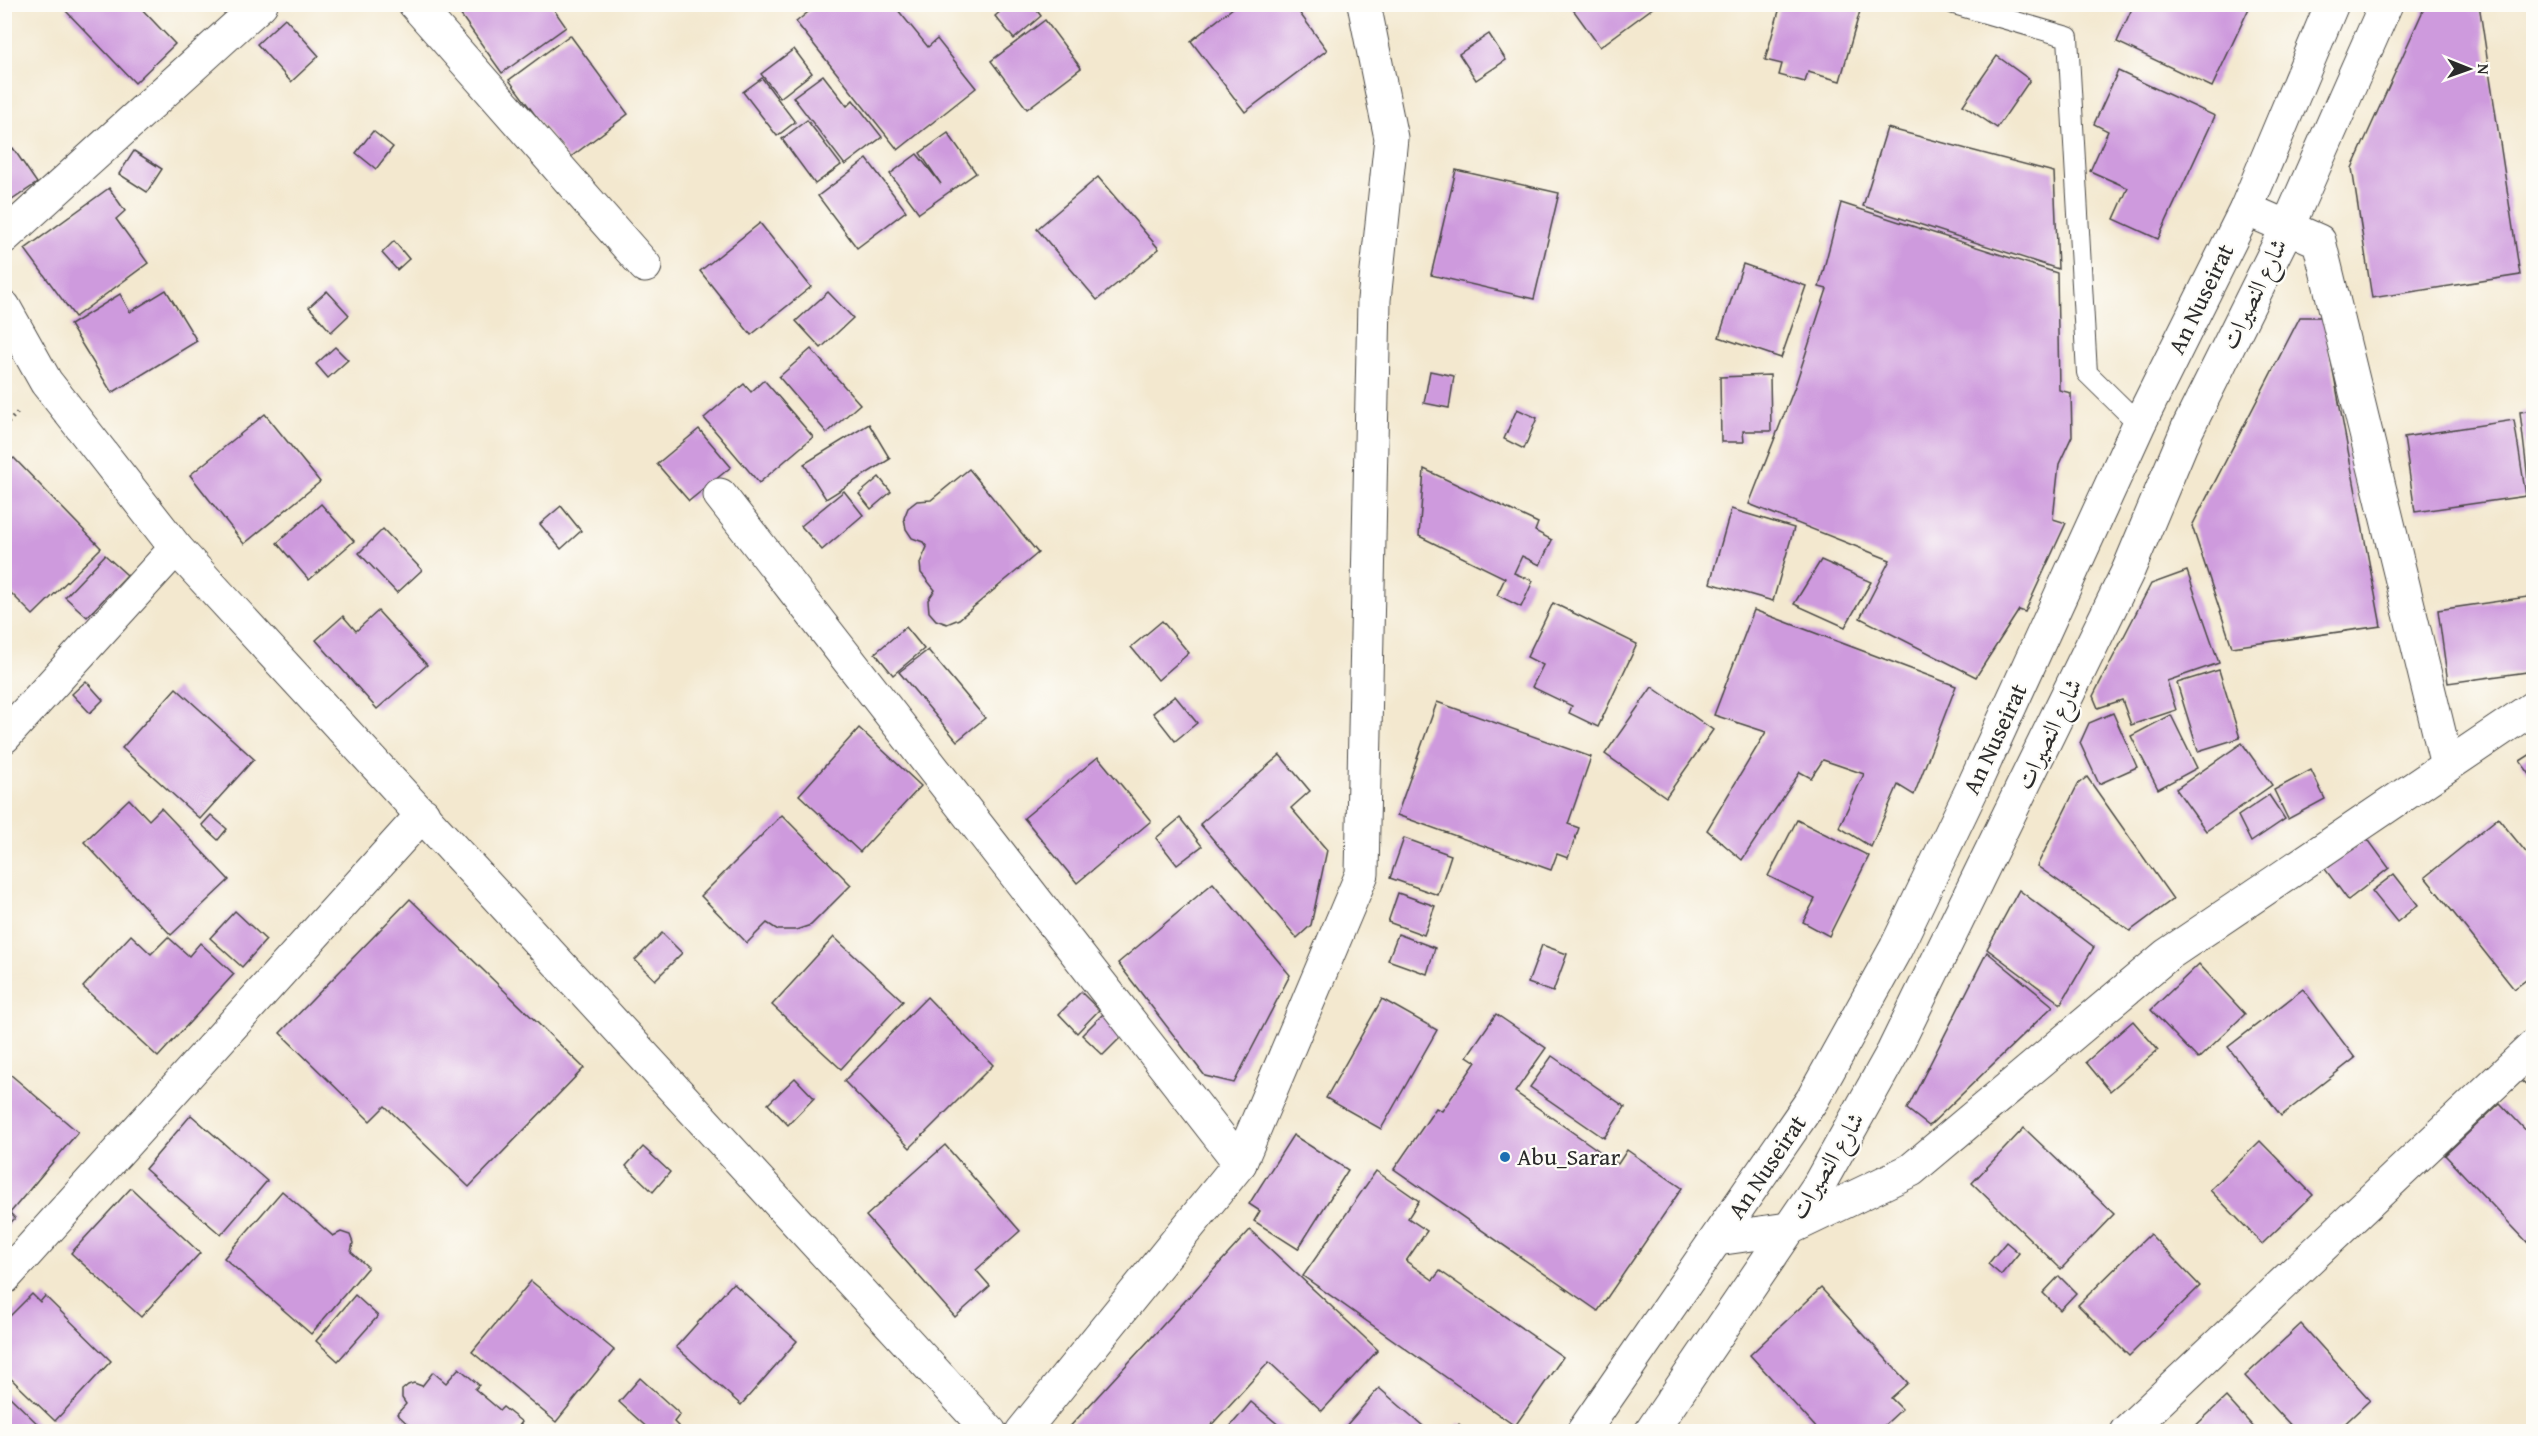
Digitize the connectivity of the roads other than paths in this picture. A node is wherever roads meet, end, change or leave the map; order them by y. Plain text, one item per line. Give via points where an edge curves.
1 (261, 4) edge
2 (416, 4) edge
3 (1364, 4) edge
4 (1954, 4) edge
5 (2332, 4) edge
6 (2386, 4) edge
7 (2246, 209) junction
8 (2288, 226) junction
9 (4, 237) edge
10 (645, 266) dead end
11 (4, 306) edge
12 (2139, 424) junction
13 (720, 495) dead end
14 (176, 548) junction
15 (2534, 706) edge
16 (4, 736) edge
17 (2447, 765) junction
18 (423, 814) junction
19 (2534, 1046) edge
20 (1240, 1163) junction
21 (1788, 1229) junction
22 (1717, 1239) junction
23 (4, 1278) edge
24 (990, 1431) edge
25 (1022, 1431) edge
26 (1583, 1431) edge
27 (1651, 1431) edge
28 (2126, 1431) edge

1 - 9 street
2 - 10 street
3 - 20 street via 1391,138 1374,300 1362,874
4 - 12 lane via 2068,37 2087,373
5 - 7 street, An Nuseirat
6 - 8 street, شارع النصيرات
7 - 8 street
7 - 12 street, An Nuseirat
8 - 17 street via 2319,241
8 - 21 street, شارع النصيرات via 2187,429 2128,571 1946,946 1893,1052 1823,1177
11 - 14 street via 46,382
12 - 22 street, An Nuseirat via 1896,948 1812,1100
13 - 20 street
14 - 16 street
14 - 18 street
15 - 17 street
17 - 21 street via 2167,956 1911,1170
18 - 23 street
18 - 24 street
19 - 28 street
20 - 25 street
21 - 22 street
21 - 27 street, شارع النصيرات
22 - 26 street, An Nuseirat

